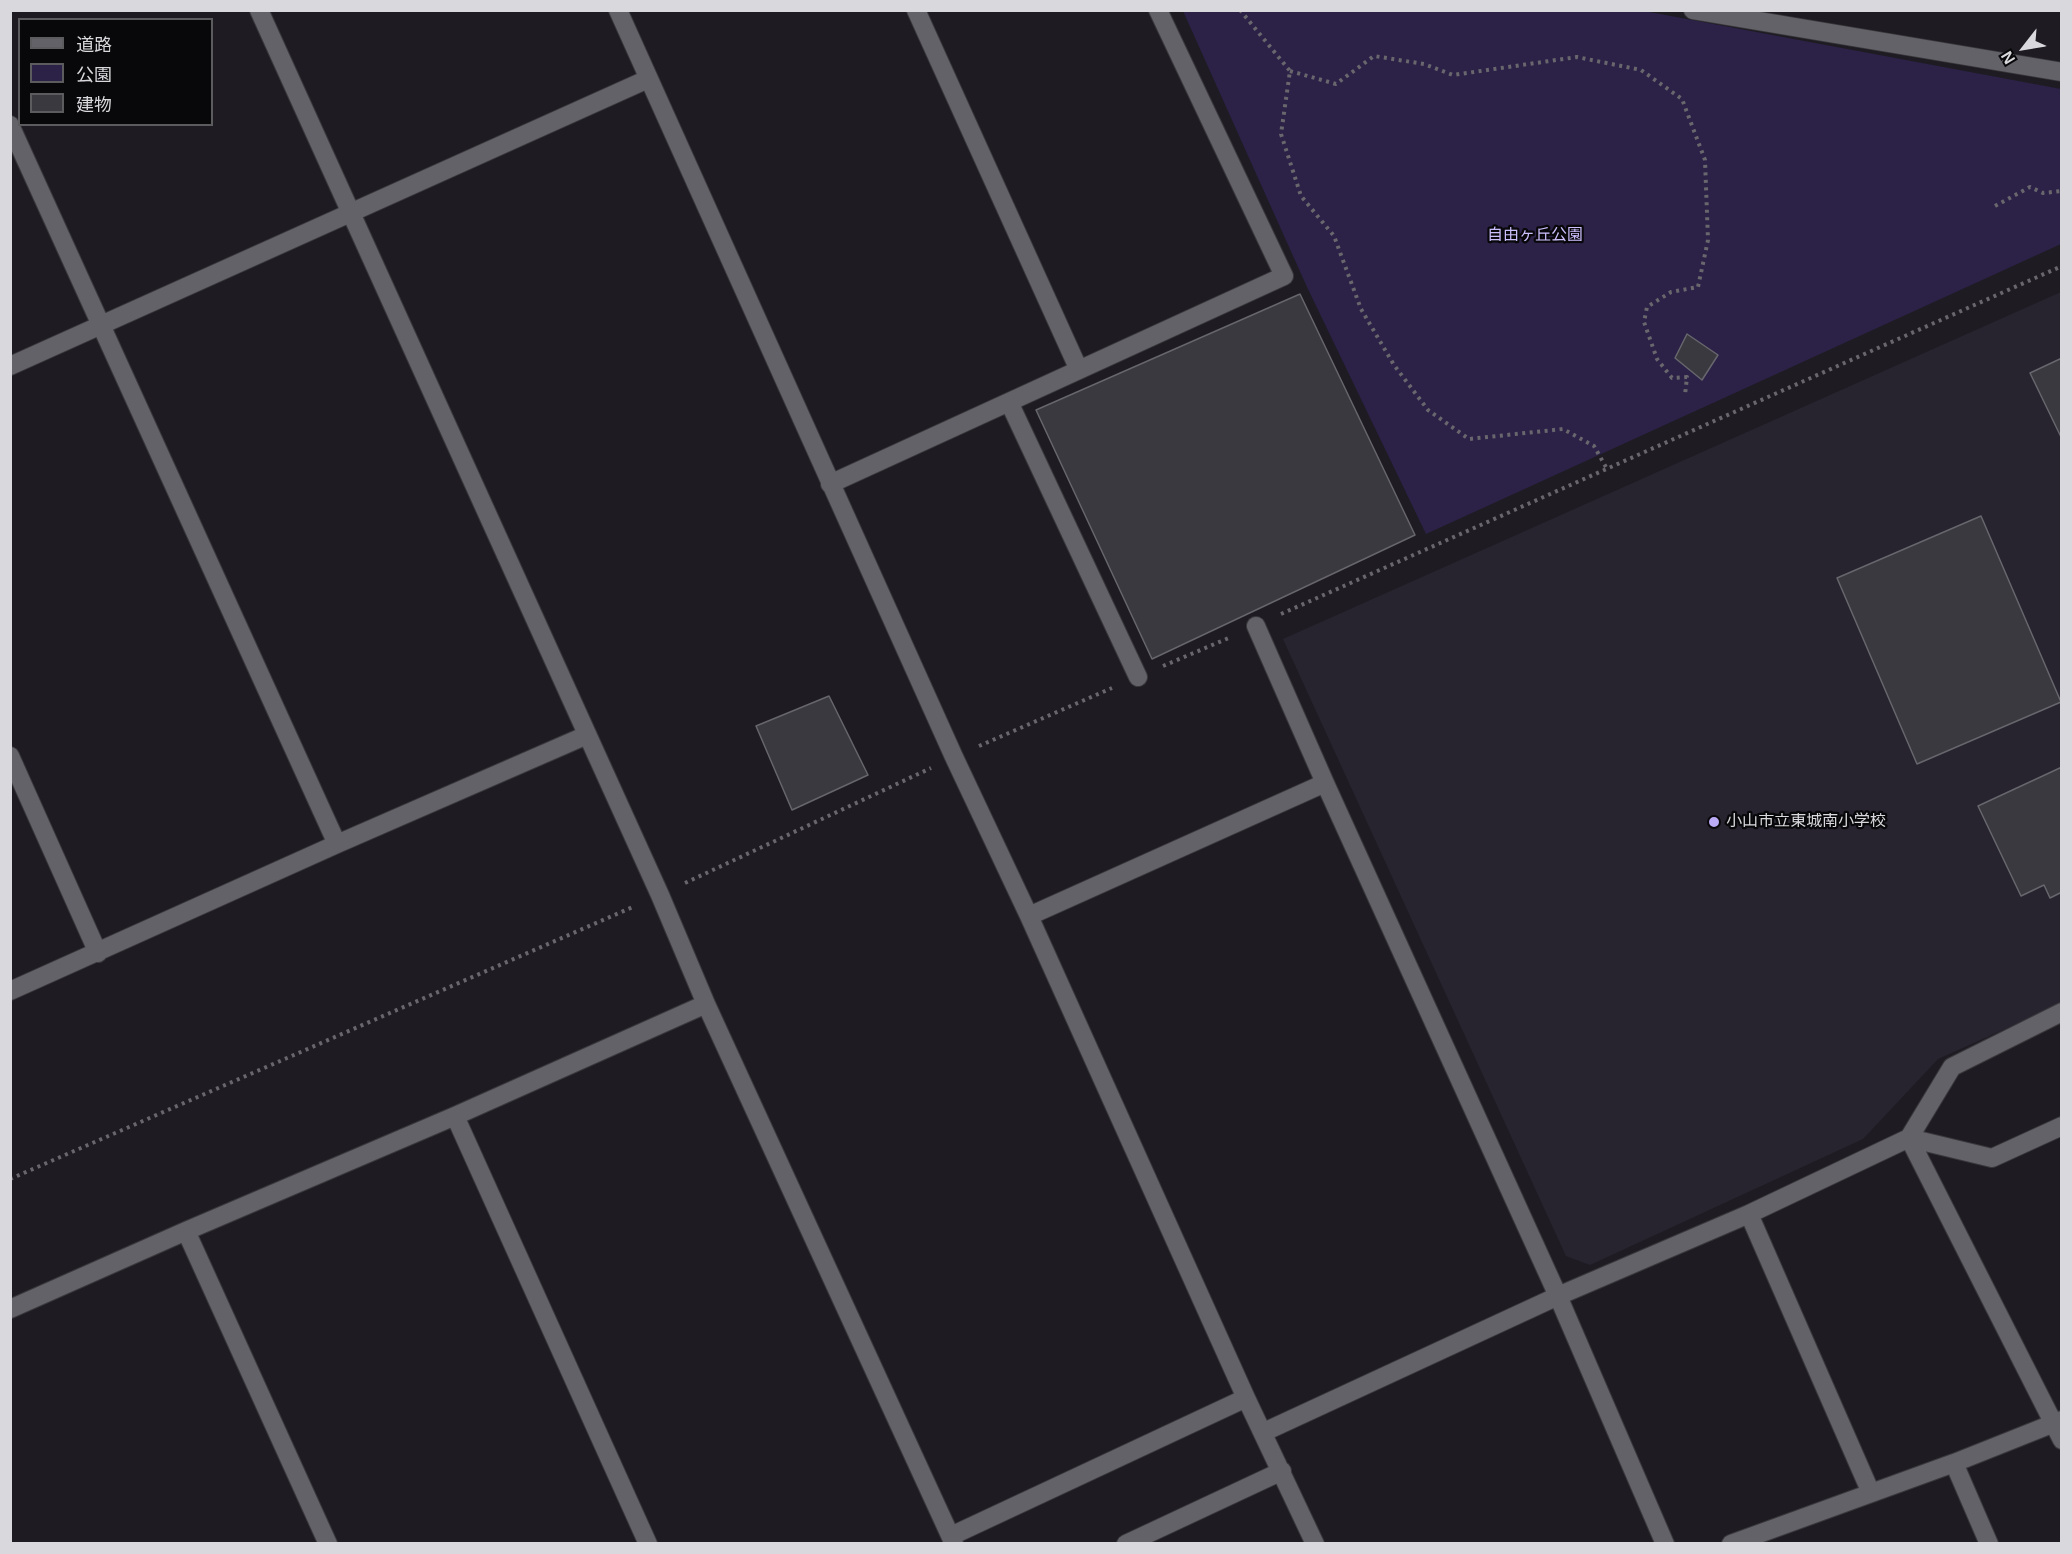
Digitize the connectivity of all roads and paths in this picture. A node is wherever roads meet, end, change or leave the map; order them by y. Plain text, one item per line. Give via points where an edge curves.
1 (259, 10) edge
2 (618, 10) edge
3 (916, 10) edge
4 (1158, 10) edge
5 (1240, 10) edge
6 (1693, 10) edge
7 (1290, 71) junction
8 (2061, 72) edge
9 (648, 79) junction
10 (10, 125) edge
11 (2061, 191) edge
12 (1995, 206) dead end
13 (352, 214) junction
14 (2061, 266) edge
15 (102, 325) junction
16 (10, 366) edge
17 (1079, 370) junction
18 (1685, 395) dead end
19 (1009, 402) junction
20 (1607, 469) junction
21 (830, 484) junction
22 (1256, 626) junction
23 (1138, 677) junction
24 (587, 735) junction
25 (10, 756) edge
26 (954, 757) junction
27 (1325, 783) junction
28 (337, 844) junction
29 (660, 895) junction
30 (1029, 916) junction
31 (99, 953) junction
32 (10, 991) edge
33 (706, 1004) junction
34 (2061, 1012) edge
35 (455, 1116) junction
36 (2061, 1126) edge
37 (1909, 1138) junction
38 (10, 1179) edge
39 (1749, 1214) junction
40 (186, 1232) junction
41 (1558, 1296) junction
42 (10, 1309) edge
43 (1246, 1398) junction
44 (2057, 1422) edge
45 (1264, 1432) junction
46 (2061, 1440) edge
47 (1954, 1463) junction
48 (1282, 1471) junction
49 (1871, 1493) junction
50 (953, 1540) edge
51 (328, 1544) edge
52 (648, 1544) edge
53 (1126, 1544) edge
54 (1315, 1544) edge
55 (1665, 1544) edge
56 (1731, 1544) edge
57 (1989, 1544) edge

1 - 13 street
2 - 9 street
3 - 17 street
4 - 17 street via 1284,276
5 - 7 path
6 - 8 street
7 - 18 path via 1336,84 1374,56 1424,64 1453,75 1577,57 1641,70 1682,99 1706,160 1708,240 1698,287 1671,292 1647,307 1644,322 1657,359 1672,378 1687,377
7 - 20 path via 1281,135 1301,196 1334,236 1361,309 1428,411 1469,440 1563,429 1594,446
9 - 13 street
9 - 21 street
10 - 15 street
11 - 12 path via 2043,193 2030,187
13 - 15 street
13 - 24 street
14 - 20 path
15 - 16 street
15 - 28 street
17 - 19 street
19 - 21 street
19 - 23 street
20 - 22 path
21 - 26 street
22 - 23 path
22 - 27 street
23 - 26 path
24 - 28 street
24 - 29 street
25 - 31 street
26 - 29 path
26 - 30 street
27 - 30 street
27 - 41 street
28 - 31 street
29 - 33 street
29 - 38 path
30 - 43 street
31 - 32 street
33 - 35 street
33 - 50 street
34 - 37 street via 1952,1067
35 - 40 street
35 - 52 street
36 - 37 street via 1992,1158
37 - 39 street
37 - 44 street
39 - 41 street
39 - 49 street
40 - 42 street
40 - 51 street
41 - 45 street
41 - 55 street
43 - 45 street
43 - 50 street
44 - 46 street
44 - 47 street
45 - 48 street
47 - 49 street
47 - 57 street
48 - 53 street
48 - 54 street
49 - 56 street

